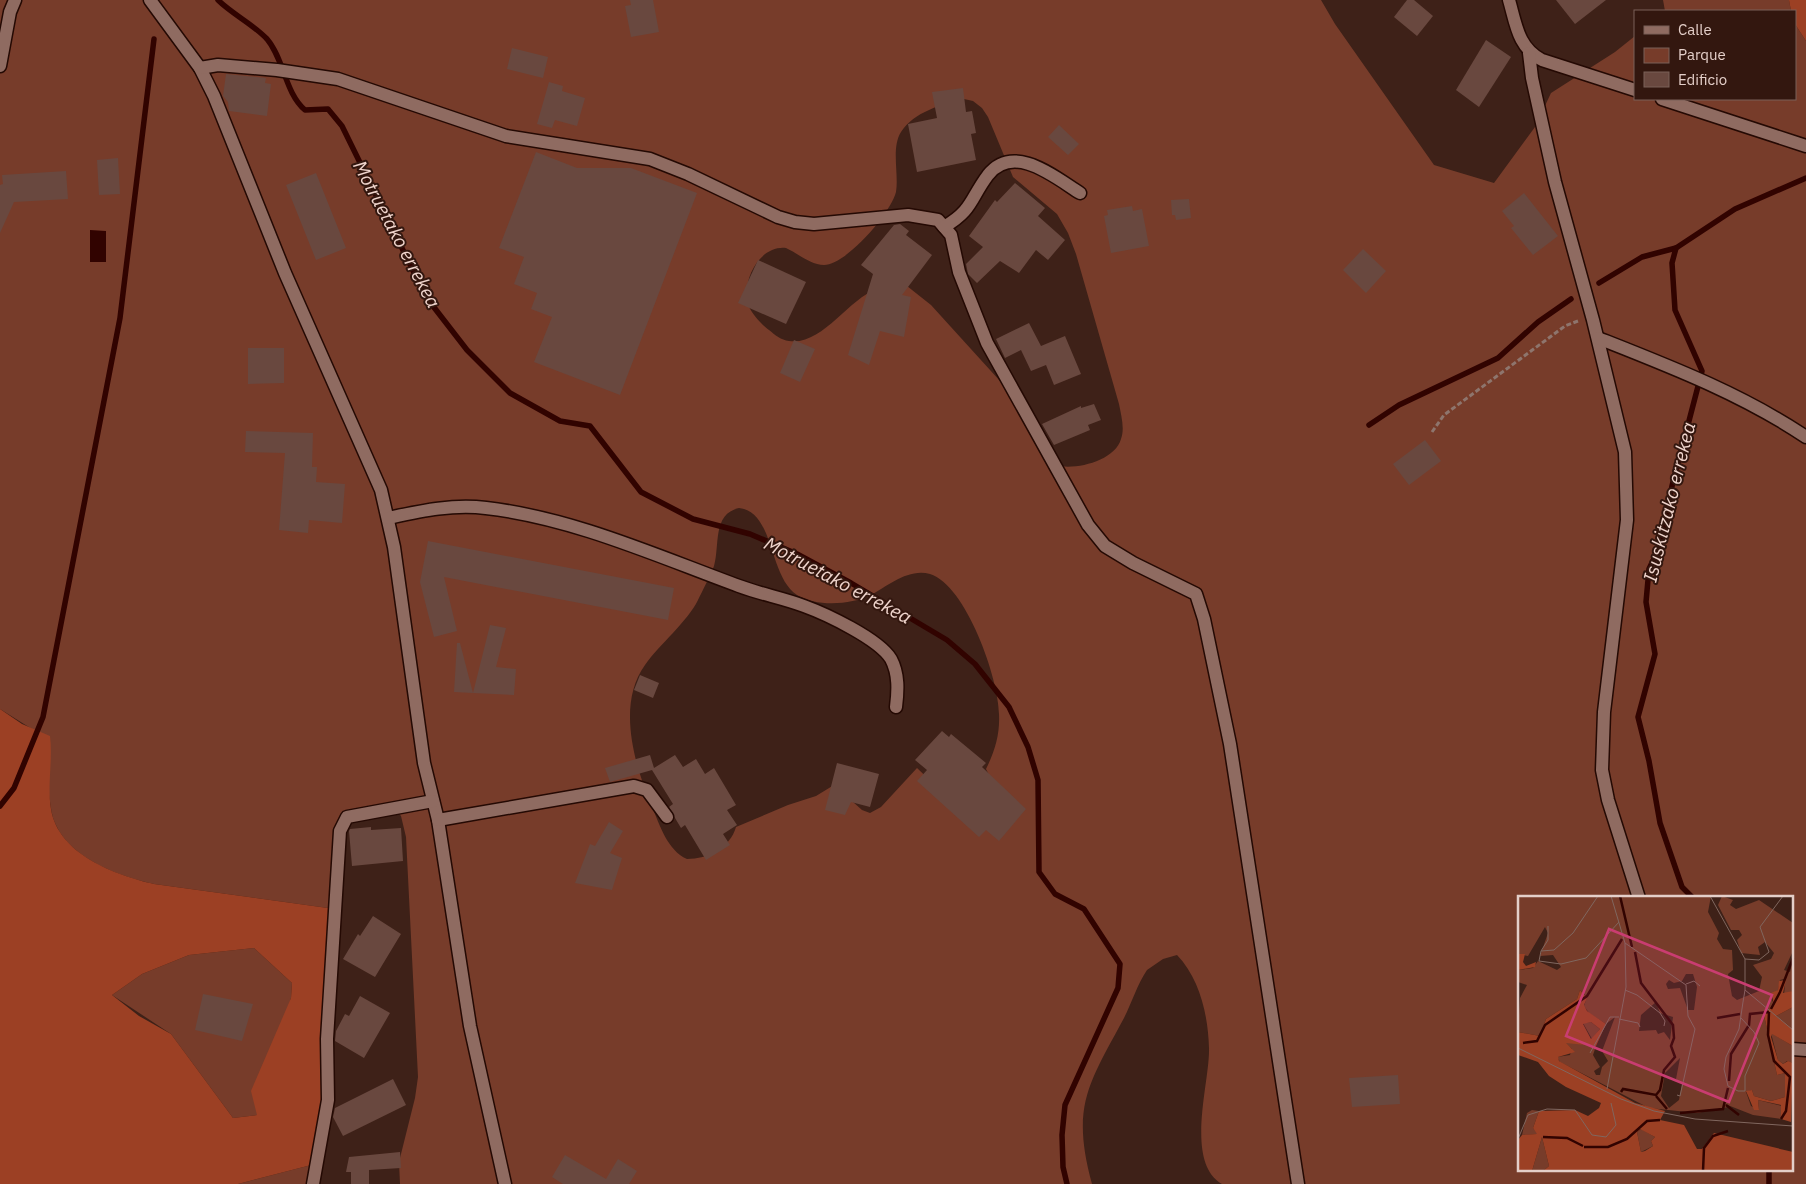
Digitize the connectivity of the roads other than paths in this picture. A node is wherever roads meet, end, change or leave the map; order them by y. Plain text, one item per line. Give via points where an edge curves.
1 (15, 0) edge
2 (150, 0) edge
3 (1509, 0) edge
4 (1529, 53) junction
5 (0, 66) edge
6 (200, 68) junction
7 (1634, 90) edge
8 (1665, 100) edge
9 (1806, 146) edge
10 (1080, 194) dead end
11 (944, 227) junction
12 (1598, 338) junction
13 (1806, 437) edge
14 (388, 518) junction
15 (896, 707) dead end
16 (433, 801) junction
17 (667, 817) dead end
18 (438, 820) junction
19 (1638, 896) edge
20 (314, 1184) edge
21 (505, 1184) edge
22 (1298, 1184) edge

1 - 5 street
2 - 6 street
3 - 4 street via 1520,37
4 - 7 street
4 - 12 street via 1554,182
6 - 11 street via 218,65 338,79 506,136 650,159 795,222 814,224 908,214 938,220
6 - 14 street via 285,273 381,490
8 - 9 street
10 - 11 street via 1040,168 1022,161 1002,164 989,174 961,217
11 - 22 street via 951,235 959,272 987,343 1088,525 1104,546 1196,594 1230,744
12 - 13 street via 1704,382 1780,419
12 - 19 street via 1625,452 1628,520 1604,712 1602,770 1608,800
14 - 15 street via 443,507 521,513 566,524 805,606 869,638 890,658 898,684
14 - 16 street via 424,763
16 - 18 street
16 - 20 street via 347,817 340,831 327,1038 328,1100
17 - 18 street via 647,790 634,786
18 - 21 street via 470,1026

